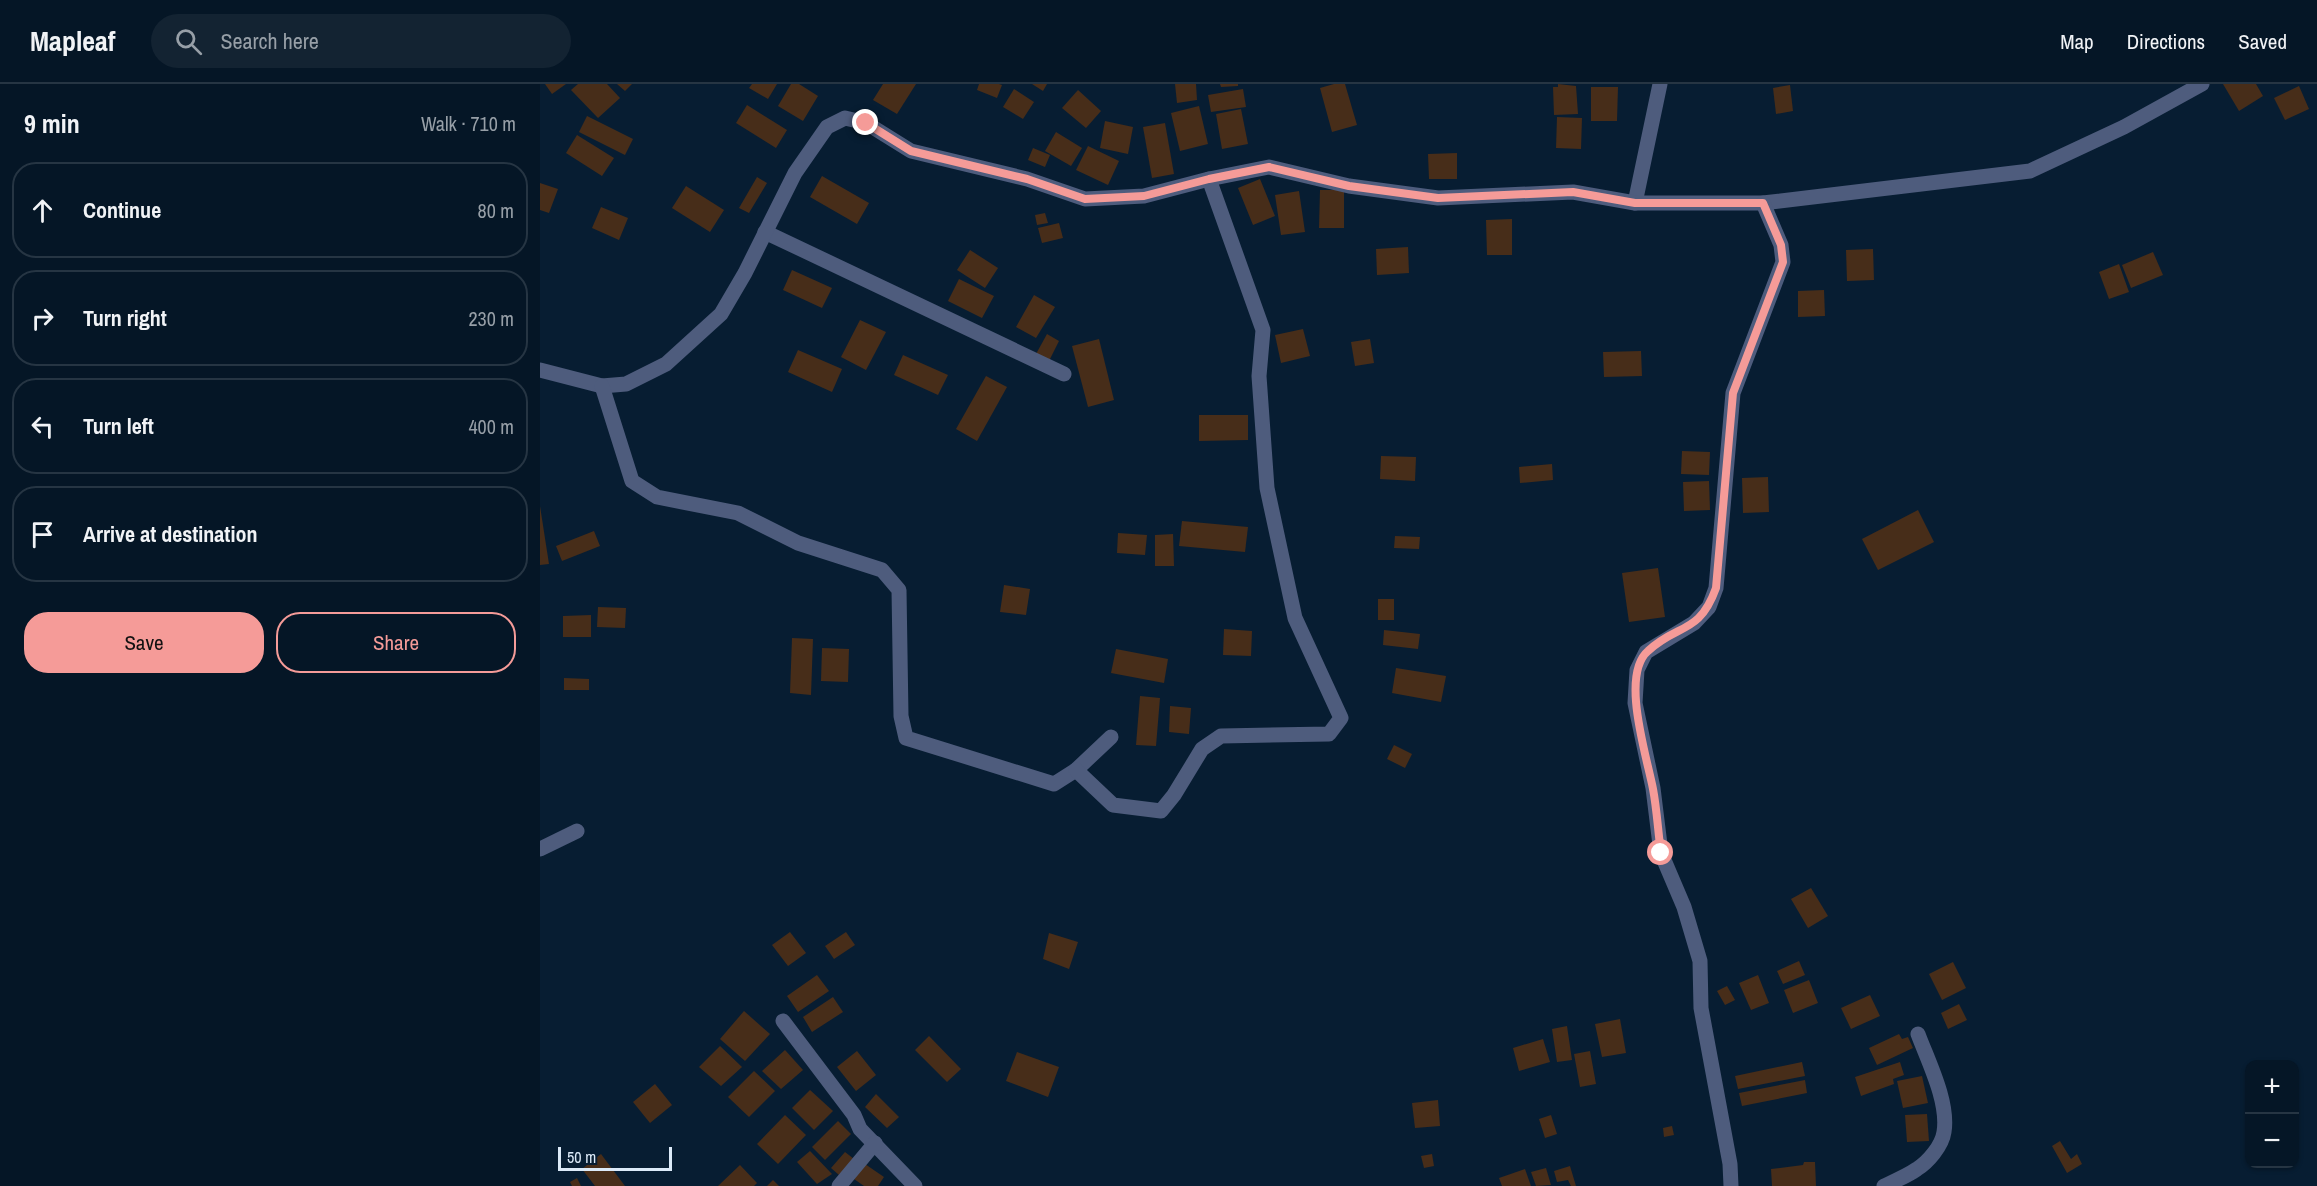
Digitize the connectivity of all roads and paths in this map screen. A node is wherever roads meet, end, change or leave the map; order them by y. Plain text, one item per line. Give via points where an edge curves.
1 (1660, 84) edge
2 (2202, 84) edge
3 (1209, 179) junction
4 (1635, 203) junction
5 (1763, 203) junction
6 (765, 232) junction
7 (540, 370) edge
8 (1064, 374) dead end
9 (602, 386) junction
10 (1111, 737) dead end
11 (1076, 770) junction
12 (577, 831) dead end
13 (540, 849) edge
14 (783, 1021) dead end
15 (1918, 1034) dead end
16 (875, 1143) junction
17 (839, 1186) edge
18 (915, 1186) edge
19 (1731, 1186) edge
20 (1884, 1186) edge

1 - 4 street
2 - 5 street via 2124,127 2030,171
3 - 4 street via 1269,167 1349,186 1438,198 1573,192
3 - 6 street via 1144,196 1085,199 1027,179 911,151 866,123 845,118 827,127 795,173
3 - 11 street via 1263,330 1259,376 1267,488 1295,618 1341,718 1329,734 1221,736 1202,749 1161,811 1113,805
4 - 5 street
5 - 19 street via 1781,245 1783,262 1733,393 1716,588 1709,607 1694,623 1646,652 1637,670 1635,703 1653,788 1661,853 1684,907 1700,961 1701,1008
6 - 8 street
6 - 9 street via 721,314 666,364 626,384
7 - 9 street
9 - 11 street via 632,481 657,497 738,513 798,543 882,570 899,590 901,716 906,738 1054,784
10 - 11 street
12 - 13 street
14 - 16 street via 854,1114 860,1129
15 - 20 street via 1937,1085 1944,1133 1936,1151 1918,1169
16 - 17 street
16 - 18 street

